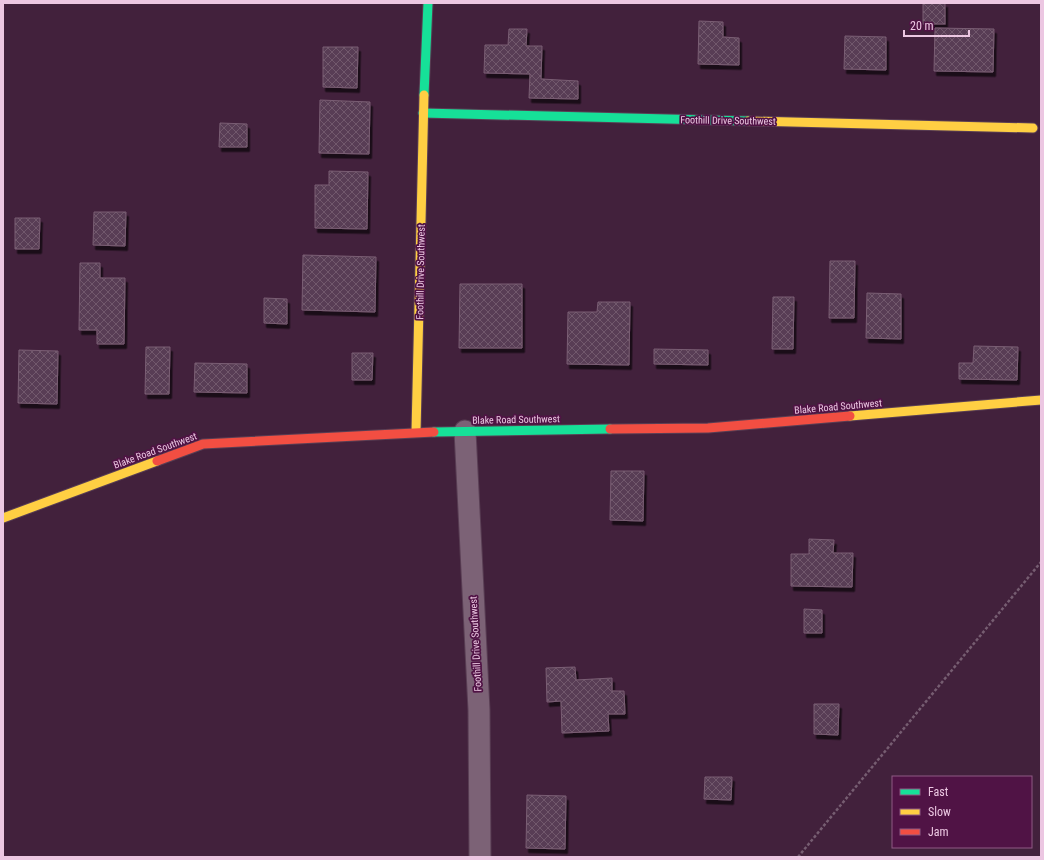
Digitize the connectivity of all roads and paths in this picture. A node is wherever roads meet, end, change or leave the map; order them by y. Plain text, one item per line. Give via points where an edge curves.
1 (428, 3) edge
2 (423, 113) junction
3 (1033, 128) dead end
4 (1041, 400) edge
5 (464, 431) junction
6 (416, 432) junction
7 (3, 518) edge
8 (1041, 562) edge
9 (480, 857) edge
10 (798, 857) edge

1 - 2 street, Foothill Drive Southwest
2 - 3 street, Foothill Drive Southwest
2 - 6 street, Foothill Drive Southwest
4 - 5 street, Blake Road Southwest via 708,428
5 - 6 street, Blake Road Southwest
5 - 9 street, Foothill Drive Southwest via 479,710
6 - 7 street, Blake Road Southwest via 203,444
8 - 10 path

